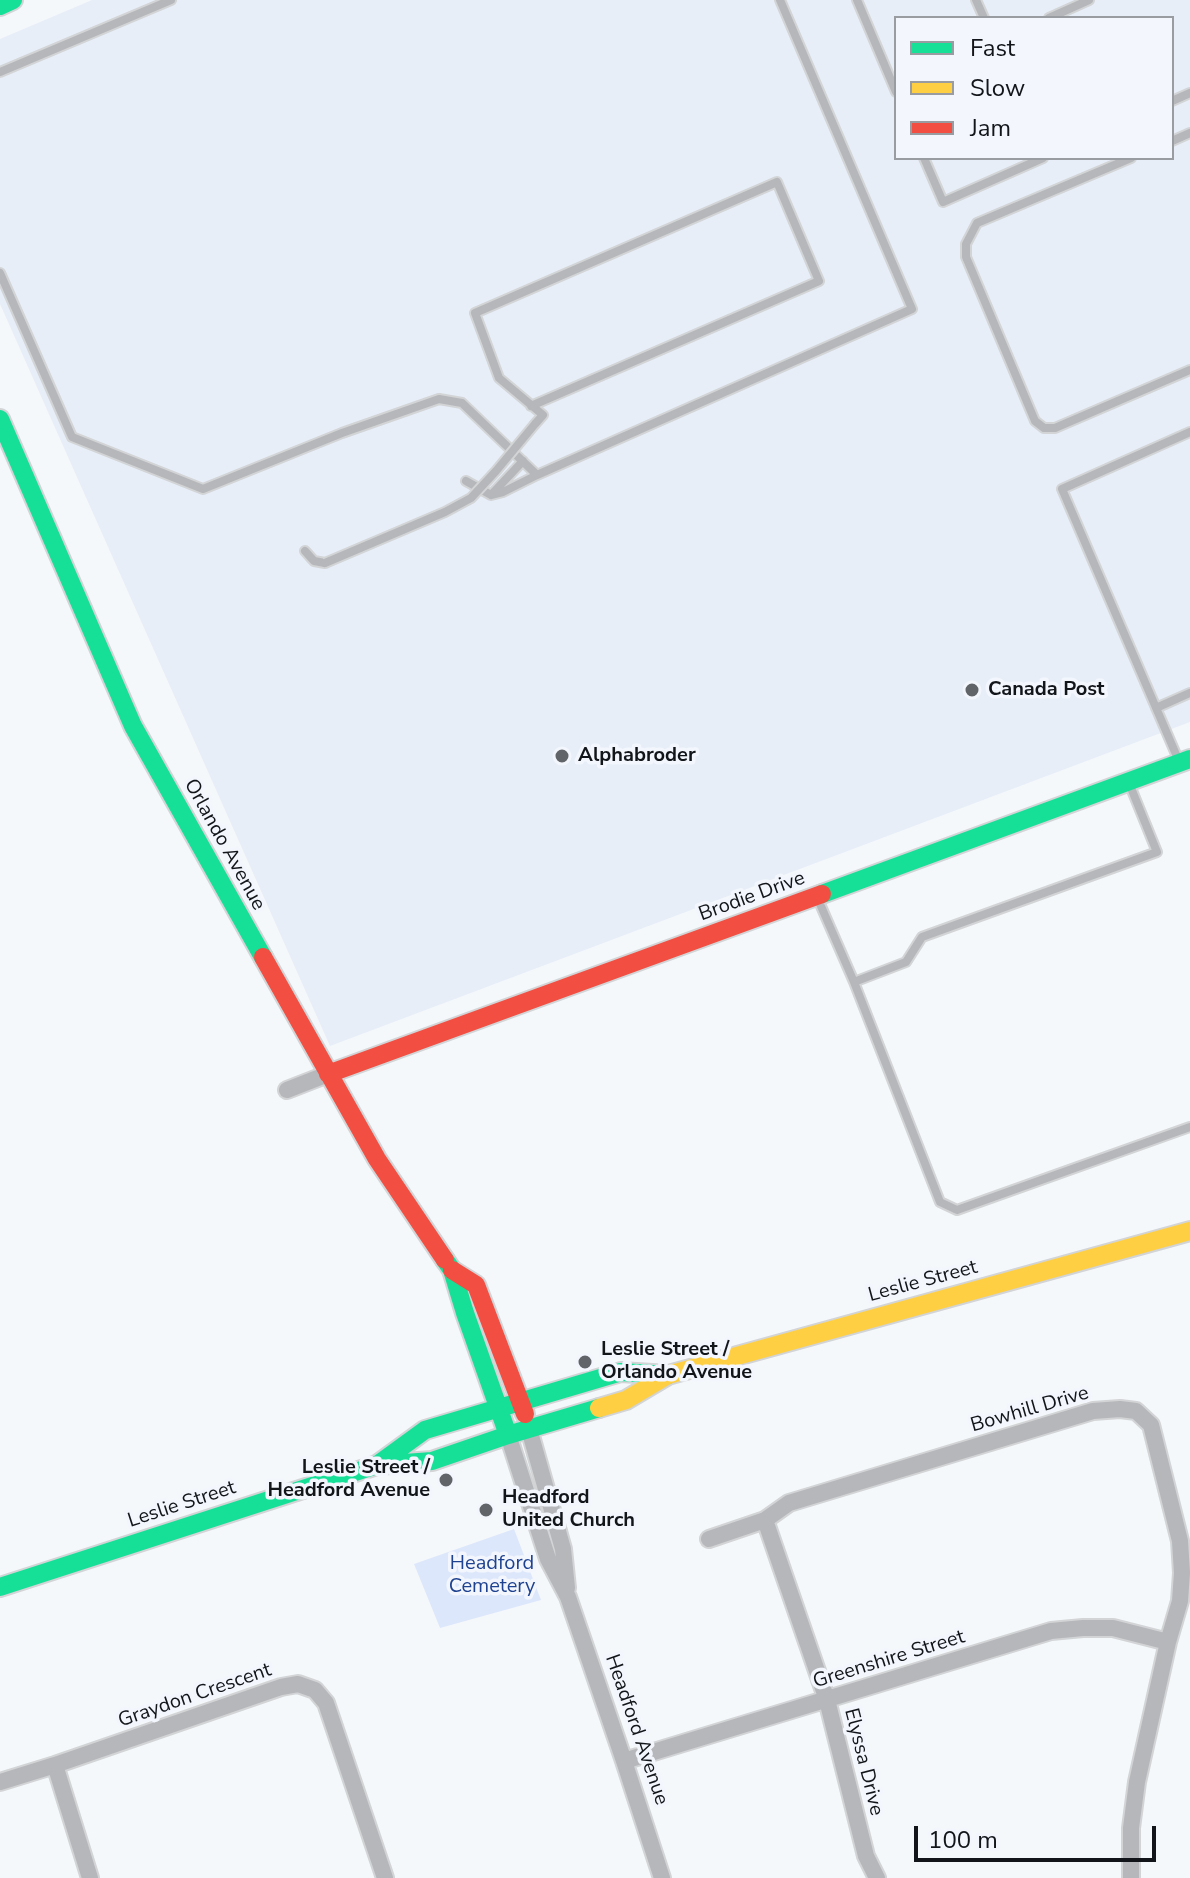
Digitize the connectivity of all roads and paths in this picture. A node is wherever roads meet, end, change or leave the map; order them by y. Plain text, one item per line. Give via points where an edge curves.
1 (13, 0) edge
2 (171, 0) edge
3 (780, 0) edge
4 (857, 0) edge
5 (1089, 0) edge
6 (0, 6) edge
7 (1053, 16) edge
8 (0, 72) edge
9 (894, 87) edge
10 (925, 160) edge
11 (1038, 160) edge
12 (1126, 160) edge
13 (0, 273) edge
14 (1190, 370) edge
15 (531, 406) junction
16 (0, 419) edge
17 (1190, 432) edge
18 (523, 461) junction
19 (537, 475) junction
20 (466, 481) dead end
21 (491, 495) junction
22 (305, 551) dead end
23 (1190, 693) edge
24 (1156, 708) junction
25 (1185, 761) edge
26 (1129, 782) junction
27 (816, 896) junction
28 (854, 982) junction
29 (328, 1074) junction
30 (287, 1090) dead end
31 (1190, 1127) edge
32 (1190, 1231) edge
33 (452, 1270) junction
34 (668, 1375) junction
35 (521, 1401) junction
36 (499, 1408) junction
37 (529, 1429) junction
38 (508, 1435) junction
39 (377, 1465) junction
40 (765, 1520) junction
41 (709, 1539) dead end
42 (0, 1587) edge
43 (568, 1597) junction
44 (1168, 1642) junction
45 (827, 1700) junction
46 (624, 1761) junction
47 (55, 1765) junction
48 (0, 1782) edge
49 (90, 1878) edge
50 (385, 1878) edge
51 (662, 1878) edge
52 (877, 1878) edge
53 (1131, 1878) edge

1 - 6 street
2 - 8 lane
3 - 19 lane via 912,309
4 - 9 lane
5 - 7 lane
10 - 11 lane via 943,202
12 - 14 lane via 977,223 966,244 966,257 1035,421 1044,428 1055,428
13 - 18 lane via 72,437 203,489 439,399 462,403
15 - 15 lane via 499,378 475,313 777,182 819,281
15 - 22 lane, bridge via 543,415 471,498 325,563
16 - 29 street, Orlando Avenue via 133,726
17 - 24 lane via 1062,489
18 - 19 lane
18 - 21 lane
19 - 21 lane
20 - 21 lane
23 - 24 lane
24 - 25 lane
25 - 26 street, Brodie Drive
26 - 27 street, Brodie Drive
26 - 28 lane via 1157,852 922,937 906,962
27 - 28 lane
27 - 29 street, Brodie Drive
28 - 31 lane via 940,1202 957,1210
29 - 30 street
29 - 33 street, Orlando Avenue via 393,1185
32 - 34 street, Leslie Street
33 - 35 street, Orlando Avenue via 476,1285
33 - 36 street, Orlando Avenue
34 - 35 street, Leslie Street via 621,1372
34 - 37 street, Leslie Street via 626,1400
35 - 36 street, Leslie Street
35 - 37 street, Orlando Avenue
36 - 38 street, Headford Avenue
36 - 39 street, Leslie Street via 425,1430
37 - 38 street, Leslie Street
37 - 43 street, Headford Avenue via 563,1549
38 - 39 street, Leslie Street via 432,1461
38 - 43 street, Headford Avenue via 548,1559
39 - 42 street, Leslie Street
40 - 41 street, Bowhill Drive
40 - 44 street, Bowhill Drive via 789,1503 1093,1411 1136,1411 1151,1425 1180,1541 1180,1601
40 - 45 street, Elyssa Drive
43 - 46 street, Headford Avenue
44 - 45 street, Greenshire Street via 1113,1628 1051,1631
44 - 53 street, Bowhill Drive via 1137,1782
45 - 46 street, Greenshire Street
45 - 52 street, Elyssa Drive via 866,1856
46 - 51 street, Headford Avenue
47 - 48 street, Graydon Crescent
47 - 49 street
47 - 50 street, Graydon Crescent via 281,1687 307,1687 326,1703

